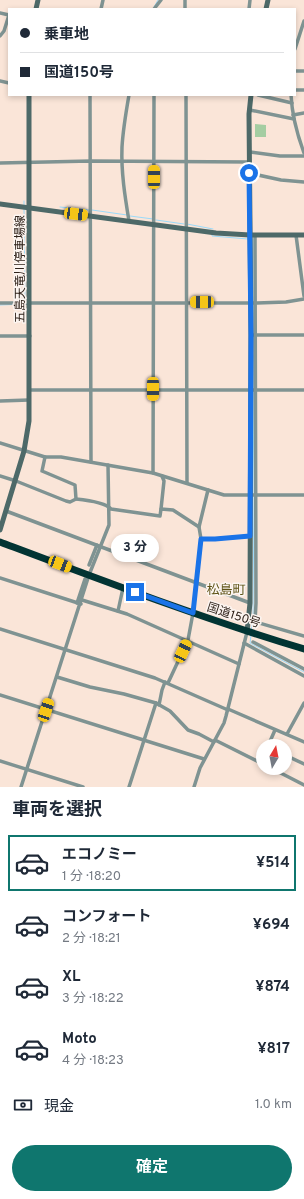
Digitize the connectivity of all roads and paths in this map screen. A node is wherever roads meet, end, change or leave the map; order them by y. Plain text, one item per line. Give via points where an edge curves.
1 (161, 0) edge
2 (155, 8) edge
3 (8, 18) edge
4 (304, 21) edge
5 (296, 33) edge
6 (300, 35) junction
7 (0, 36) edge
8 (296, 46) edge
9 (29, 96) edge
10 (90, 96) edge
11 (129, 96) edge
12 (154, 96) edge
13 (186, 96) edge
14 (252, 96) edge
15 (262, 96) edge
16 (292, 96) edge
17 (292, 103) junction
18 (250, 110) junction
19 (304, 113) edge
20 (294, 117) junction
21 (250, 152) junction
22 (304, 153) edge
23 (304, 156) edge
24 (91, 161) junction
25 (122, 162) junction
26 (154, 162) junction
27 (186, 162) junction
28 (250, 162) junction
29 (0, 163) edge
30 (29, 163) junction
31 (249, 173) junction
32 (304, 182) edge
33 (0, 204) edge
34 (30, 208) junction
35 (91, 216) junction
36 (129, 221) junction
37 (154, 224) junction
38 (186, 229) junction
39 (253, 235) junction
40 (296, 235) junction
41 (304, 235) edge
42 (304, 296) edge
43 (304, 299) edge
44 (186, 302) junction
45 (253, 302) junction
46 (91, 303) junction
47 (153, 303) junction
48 (0, 304) edge
49 (29, 304) junction
50 (253, 335) junction
51 (0, 336) edge
52 (30, 336) junction
53 (304, 336) edge
54 (153, 389) junction
55 (253, 389) junction
56 (30, 390) junction
57 (91, 390) junction
58 (186, 390) junction
59 (304, 390) edge
60 (0, 400) edge
61 (29, 400) junction
62 (0, 443) edge
63 (24, 451) junction
64 (45, 457) junction
65 (91, 462) junction
66 (108, 465) junction
67 (153, 473) junction
68 (0, 476) edge
69 (162, 476) junction
70 (16, 481) junction
71 (187, 483) junction
72 (208, 490) junction
73 (253, 494) junction
74 (304, 495) edge
75 (76, 499) junction
76 (110, 507) junction
77 (161, 509) junction
78 (6, 510) junction
79 (199, 527) junction
80 (0, 530) edge
81 (250, 536) junction
82 (201, 539) junction
83 (0, 542) edge
84 (99, 546) junction
85 (89, 565) dead end
86 (87, 577) junction
87 (0, 578) edge
88 (196, 582) junction
89 (123, 588) junction
90 (80, 602) junction
91 (250, 603) junction
92 (118, 610) junction
93 (193, 613) junction
94 (249, 620) junction
95 (255, 622) junction
96 (0, 630) edge
97 (247, 632) junction
98 (304, 636) edge
99 (188, 640) junction
100 (253, 642) dead end
101 (244, 643) junction
102 (266, 648) junction
103 (304, 649) edge
104 (66, 650) junction
105 (263, 654) junction
106 (238, 664) junction
107 (304, 669) edge
108 (304, 676) edge
109 (57, 677) junction
110 (167, 683) junction
111 (0, 695) edge
112 (304, 703) edge
113 (158, 704) junction
114 (46, 710) junction
115 (228, 710) junction
116 (276, 730) junction
117 (287, 734) junction
118 (272, 739) edge
119 (144, 741) junction
120 (215, 741) junction
121 (304, 742) edge
122 (292, 758) edge
123 (204, 760) junction
124 (256, 760) edge
125 (0, 761) edge
126 (304, 764) edge
127 (27, 769) junction
128 (285, 775) edge
129 (304, 785) edge
130 (21, 787) edge
131 (83, 787) edge
132 (129, 787) edge
133 (194, 787) edge

1 - 2 street
3 - 7 street
4 - 6 street
5 - 6 street
6 - 8 street
9 - 30 street
10 - 24 street
11 - 25 street
12 - 26 street
13 - 27 street
14 - 18 street
15 - 17 street
16 - 17 street
17 - 20 street
18 - 20 street
18 - 21 street
19 - 20 street
20 - 22 street via 297,136
21 - 23 street
21 - 28 street
24 - 25 street
24 - 30 street
24 - 35 street
25 - 26 street
25 - 36 street
26 - 27 street
26 - 37 street
27 - 28 street
27 - 38 street
28 - 31 street
29 - 30 street
30 - 34 street
31 - 32 street
31 - 39 street
33 - 34 street
34 - 35 street, 五島天竜川停車場線
34 - 49 street, 五島天竜川停車場線
35 - 36 street, 五島天竜川停車場線
35 - 46 street
36 - 37 street, 五島天竜川停車場線
37 - 38 street, 五島天竜川停車場線
37 - 47 street
38 - 39 street, 五島天竜川停車場線
38 - 44 street
39 - 40 street, 五島天竜川停車場線
39 - 45 street
40 - 41 street, 五島天竜川停車場線
40 - 42 street
43 - 45 street
44 - 45 street
44 - 47 street
44 - 58 street
45 - 50 street
46 - 47 street
46 - 49 street
46 - 57 street
47 - 54 street
48 - 49 street
49 - 52 street, 五島天竜川停車場線
50 - 53 street
50 - 55 street
51 - 52 street
52 - 56 street, 五島天竜川停車場線
54 - 57 street
54 - 58 street
54 - 67 street
55 - 58 street
55 - 59 street
55 - 73 street
56 - 57 street
56 - 61 street, 五島天竜川停車場線
57 - 65 street
58 - 71 street
60 - 61 street
61 - 63 street, 五島天竜川停車場線 via 29,421
62 - 63 street
63 - 64 street
63 - 70 street, 五島天竜川停車場線
64 - 65 street
64 - 75 street via 42,471 75,485
65 - 66 street
66 - 67 street
66 - 76 street
67 - 69 street
68 - 70 street
69 - 71 street
69 - 77 street via 164,481
70 - 75 street via 70,502
70 - 78 street, 五島天竜川停車場線
71 - 72 street
72 - 73 street via 224,494
72 - 79 street
73 - 74 street
73 - 81 street
73 - 95 street
75 - 76 street
76 - 77 street via 160,516
76 - 84 street via 109,525
77 - 79 street via 173,510
78 - 80 street, 五島天竜川停車場線
78 - 84 street
79 - 82 street
81 - 82 street
81 - 91 street
82 - 88 street
83 - 86 highway, 国道150号
84 - 85 street
84 - 86 street
84 - 88 street
86 - 89 highway, 国道150号
86 - 90 street
87 - 90 street
88 - 91 street
88 - 93 street
89 - 92 street
89 - 93 highway, 国道150号
90 - 92 street
90 - 104 street
91 - 94 street
92 - 99 street
93 - 97 highway, 国道150号
93 - 99 street
94 - 95 street
94 - 97 street
95 - 98 street
96 - 104 street
97 - 101 street
97 - 103 highway, 国道150号
99 - 106 street
99 - 110 street
100 - 102 street
101 - 105 street
101 - 106 street
102 - 105 street
102 - 107 street
104 - 109 street
104 - 110 street
105 - 108 street
106 - 115 street
109 - 113 street
109 - 114 street
110 - 113 street
110 - 115 street
111 - 114 street
112 - 117 street
113 - 119 street
113 - 120 street via 170,711 188,730
114 - 119 street
114 - 127 street
115 - 116 street
115 - 120 street
116 - 117 street
116 - 118 street
117 - 121 street
119 - 123 street
119 - 132 street
120 - 123 street
120 - 124 street
122 - 126 street
123 - 133 street
125 - 127 street
127 - 130 street
127 - 131 street
128 - 129 street

